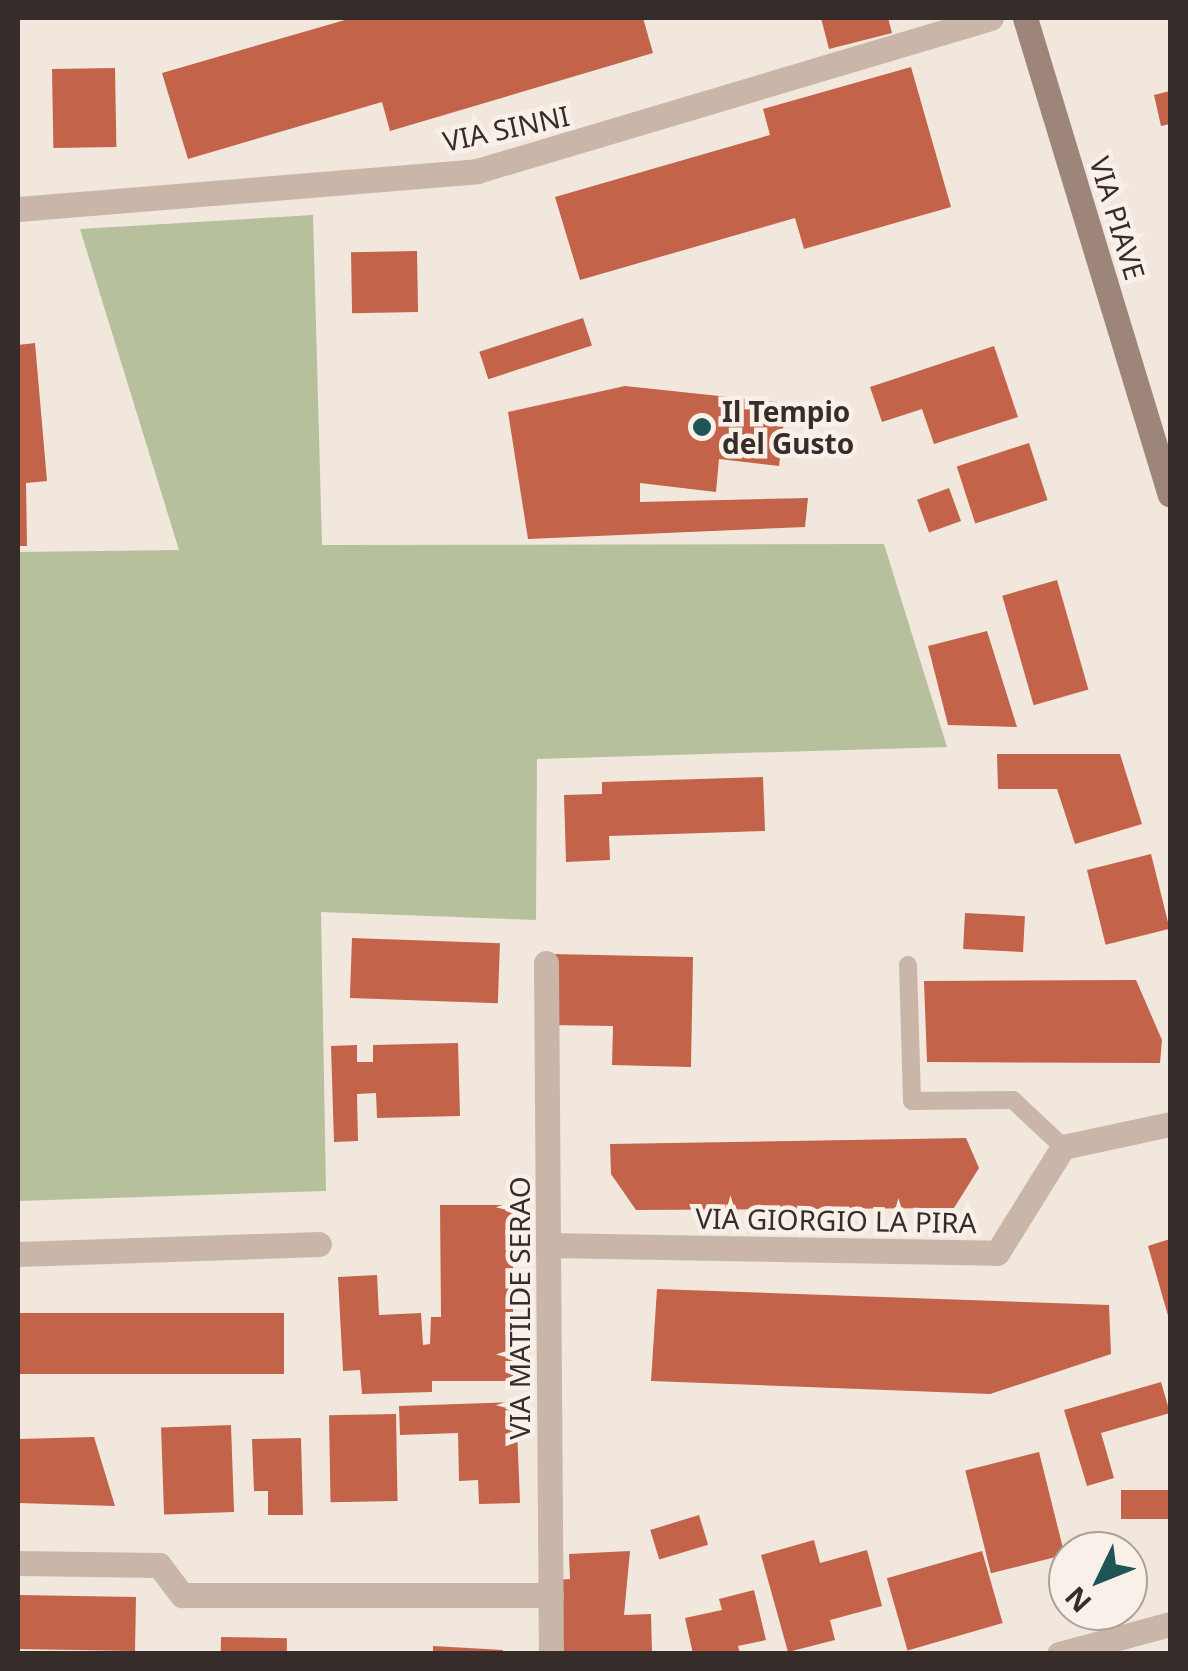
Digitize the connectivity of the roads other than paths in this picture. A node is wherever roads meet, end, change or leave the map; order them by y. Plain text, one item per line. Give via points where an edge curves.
1 (991, 18) edge
2 (1025, 18) edge
3 (18, 209) edge
4 (1170, 494) edge
5 (546, 963) dead end
6 (908, 966) dead end
7 (1170, 1124) edge
8 (1063, 1147) junction
9 (319, 1244) dead end
10 (548, 1245) junction
11 (18, 1254) edge
12 (18, 1564) edge
13 (551, 1595) junction
14 (1170, 1624) edge
15 (551, 1654) edge
16 (1059, 1654) edge

1 - 3 street, VIA SINNI via 478,171
2 - 4 main road, VIA PIAVE
5 - 10 street, VIA MATILDE SERAO
6 - 8 lane via 912,1101 1013,1100
7 - 8 street
8 - 10 street, VIA GIORGIO LA PIRA via 997,1253
9 - 11 street
10 - 13 street, VIA MATILDE SERAO
12 - 13 street via 159,1565 182,1596
13 - 15 street, VIA MATILDE SERAO
14 - 16 street

